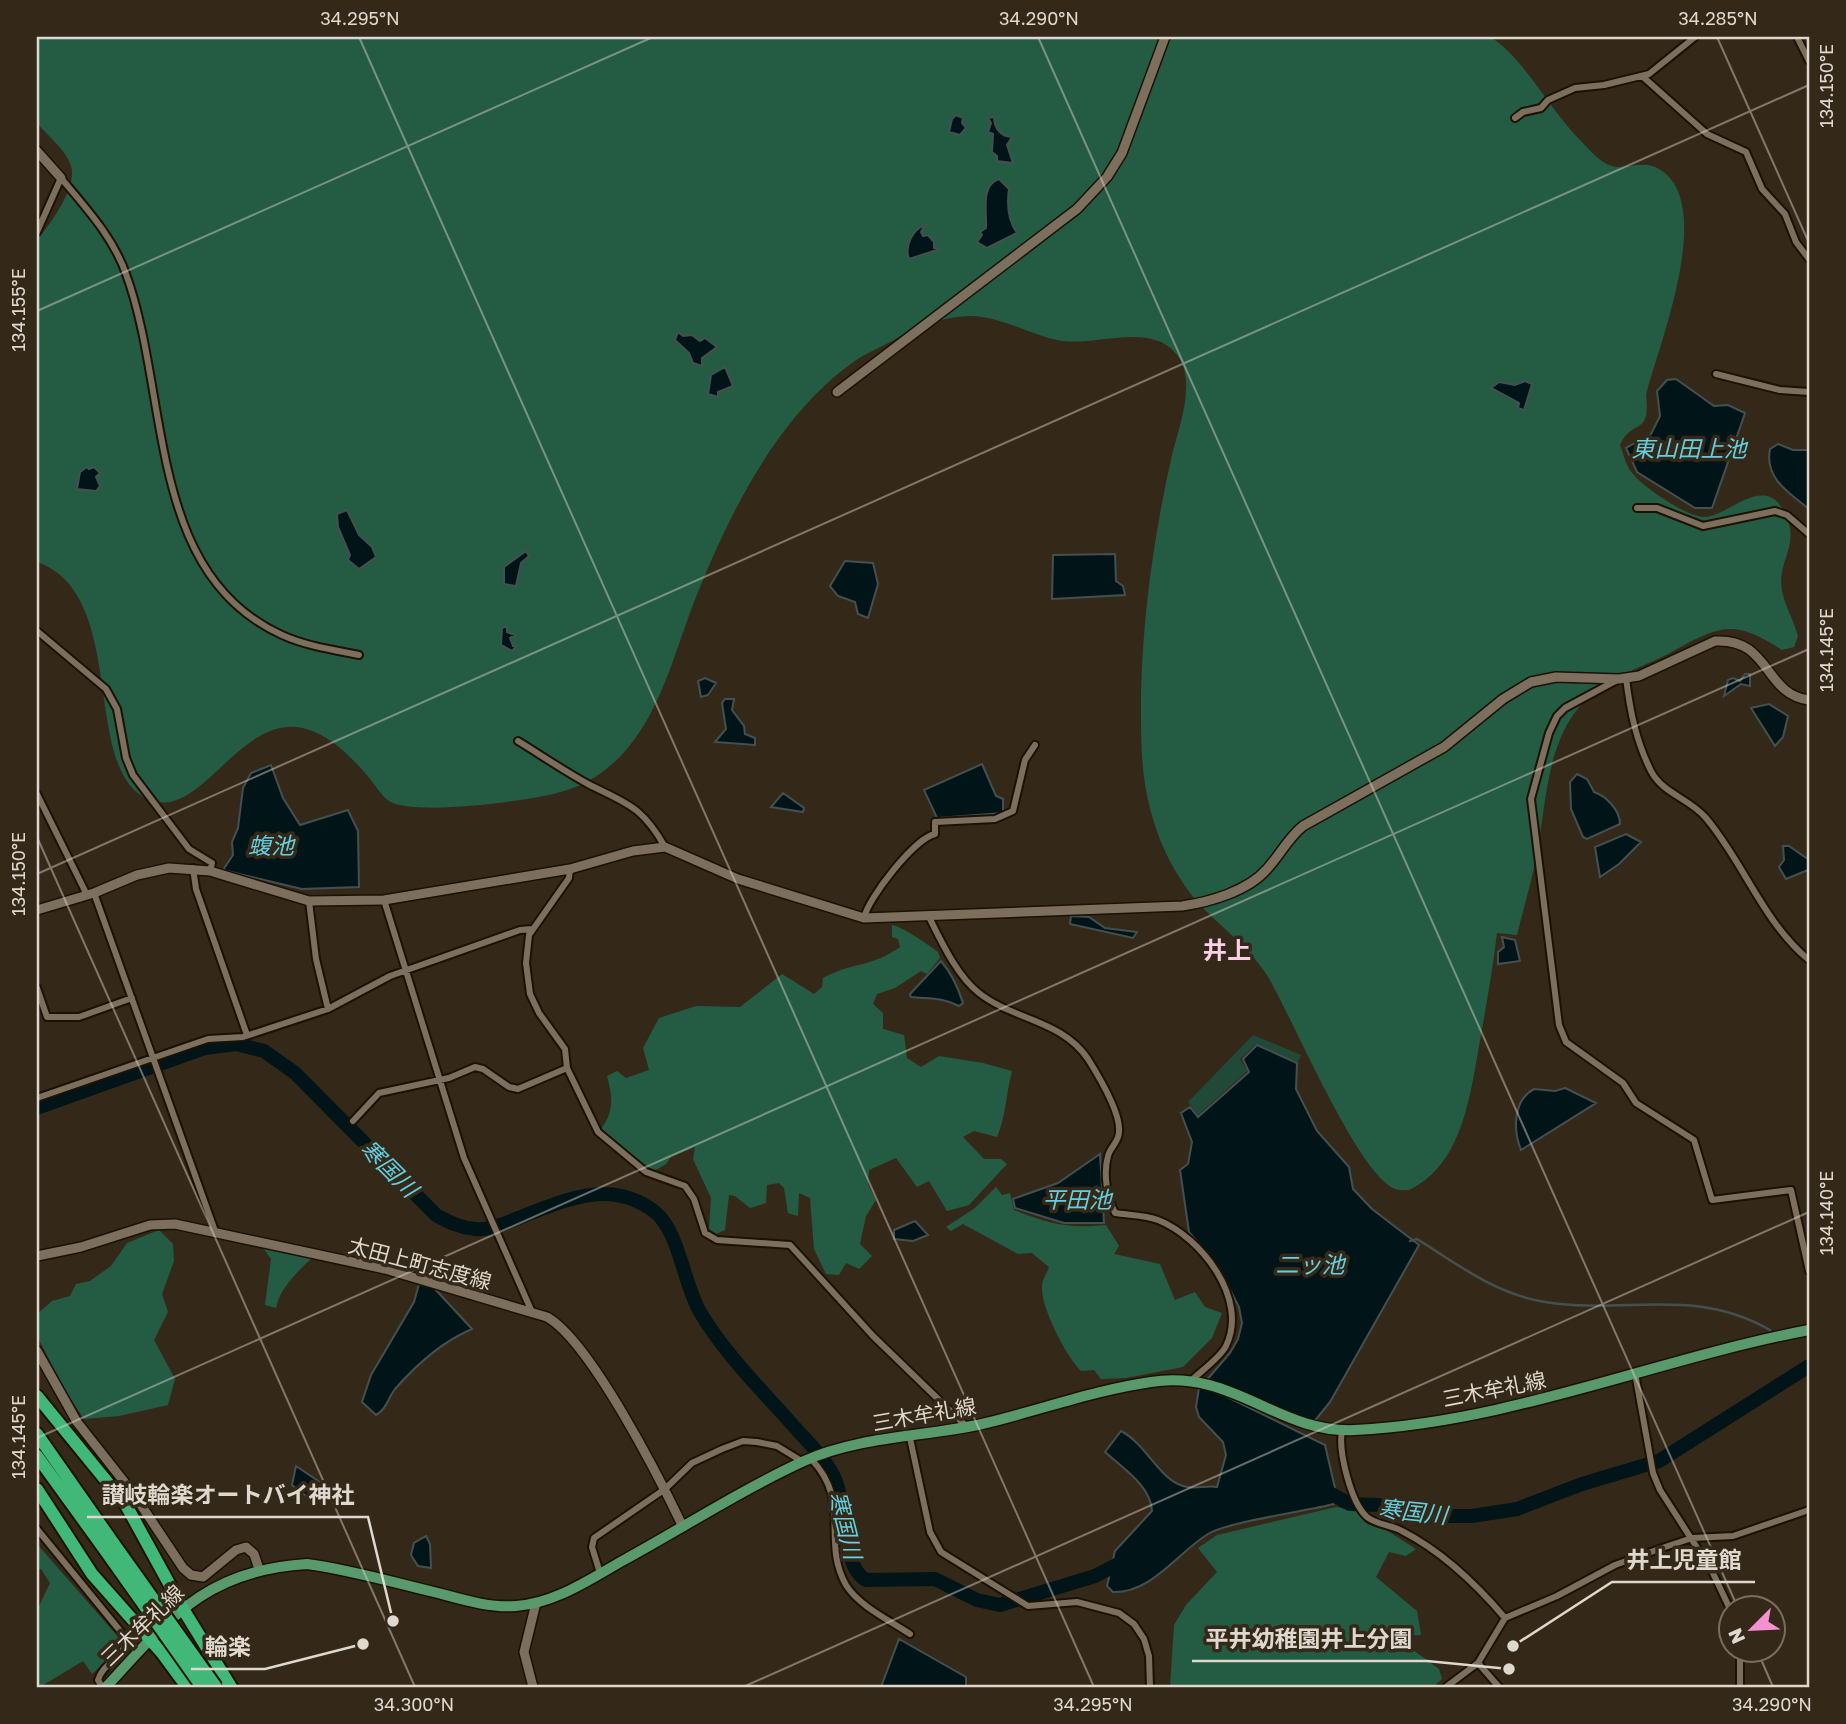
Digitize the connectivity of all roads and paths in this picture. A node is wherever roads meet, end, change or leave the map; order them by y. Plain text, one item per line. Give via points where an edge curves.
1 (1165, 37) edge
2 (1695, 37) edge
3 (1797, 37) edge
4 (1809, 61) edge
5 (1642, 76) junction
6 (1515, 118) dead end
7 (37, 151) edge
8 (61, 178) junction
9 (37, 232) edge
10 (1809, 259) edge
11 (1716, 374) dead end
12 (1809, 391) edge
13 (837, 392) dead end
14 (1637, 508) dead end
15 (1809, 534) edge
16 (37, 631) edge
17 (359, 655) dead end
18 (1622, 679) junction
19 (1809, 701) edge
20 (518, 741) dead end
21 (1035, 745) dead end
22 (37, 794) edge
23 (665, 847) junction
24 (193, 868) junction
25 (570, 869) junction
26 (210, 871) junction
27 (90, 894) junction
28 (384, 900) junction
29 (309, 901) junction
30 (37, 910) edge
31 (929, 917) junction
32 (864, 918) junction
33 (532, 929) junction
34 (1809, 960) edge
35 (407, 969) junction
36 (37, 988) edge
37 (132, 999) junction
38 (328, 1009) junction
39 (247, 1035) junction
40 (154, 1059) junction
41 (567, 1068) junction
42 (440, 1078) junction
43 (37, 1098) edge
44 (353, 1121) dead end
45 (215, 1230) junction
46 (37, 1256) edge
47 (1809, 1271) edge
48 (532, 1312) junction
49 (1809, 1330) edge
50 (37, 1351) edge
51 (1636, 1373) junction
52 (1195, 1380) junction
53 (37, 1396) edge
54 (967, 1427) junction
55 (1338, 1430) junction
56 (37, 1434) edge
57 (910, 1438) junction
58 (37, 1456) edge
59 (809, 1459) junction
60 (37, 1489) edge
61 (665, 1489) junction
62 (1809, 1510) edge
63 (683, 1527) junction
64 (37, 1529) edge
65 (1692, 1538) junction
66 (109, 1547) junction
67 (259, 1569) junction
68 (600, 1573) junction
69 (1723, 1594) edge
70 (536, 1603) junction
71 (183, 1609) junction
72 (1505, 1619) junction
73 (910, 1634) dead end
74 (151, 1640) junction
75 (1478, 1663) junction
76 (1740, 1664) edge
77 (104, 1687) edge
78 (187, 1687) edge
79 (202, 1687) edge
80 (216, 1687) edge
81 (231, 1687) edge
82 (533, 1687) edge
83 (1150, 1687) edge
84 (1447, 1687) edge
85 (1499, 1687) edge
86 (1740, 1687) edge

1 - 13 street via 1122,153 1098,188 1067,217
2 - 5 street
3 - 4 street
5 - 6 street via 1575,88
5 - 10 street via 1707,134 1746,152 1762,189 1785,214
7 - 8 street
8 - 9 street
8 - 17 street via 102,229 125,272 179,513 204,569 234,603 270,629 298,641
11 - 12 street via 1780,390
14 - 15 street via 1657,508 1703,526 1774,511 1787,515
16 - 26 street via 106,689 117,709 133,775 189,849 212,863
18 - 19 street via 1663,668 1715,641 1728,640 1752,649 1785,690
18 - 31 street via 1546,678 1517,690 1444,747 1303,826 1261,875 1195,905
18 - 34 street via 1634,729 1652,773 1662,787 1704,816 1788,943
18 - 47 street via 1557,716 1531,799 1559,1025 1566,1042 1623,1083 1642,1108 1694,1140 1712,1200 1791,1190
20 - 23 street via 632,805
21 - 32 street via 1025,760 1013,811 995,819 935,822 935,834 924,838 891,875
22 - 27 street
23 - 25 street
23 - 32 street via 738,879
24 - 26 street
24 - 27 street via 153,870
24 - 39 street via 196,889
25 - 28 street
25 - 33 street via 569,878
26 - 29 street
27 - 30 street
27 - 37 street
28 - 29 street
28 - 35 street
29 - 38 street
31 - 32 street
31 - 52 street via 939,939 979,993 1068,1037 1087,1057 1120,1130 1108,1155 1107,1198 1115,1213 1150,1217 1181,1234 1196,1245 1220,1279 1234,1321 1226,1348
33 - 35 street
33 - 41 street via 526,963 530,994 565,1049
35 - 38 street
35 - 42 street
36 - 37 street via 47,1017 79,1017
37 - 40 street
38 - 39 street
39 - 40 street via 208,1039
40 - 43 street
40 - 45 street
41 - 42 street via 518,1089 475,1067
41 - 54 street via 598,1132 646,1172 685,1186 705,1233 717,1240 790,1245 873,1336
42 - 44 street via 379,1093
42 - 48 street via 464,1158
45 - 46 street, 太田上町志度線 via 163,1223
45 - 48 street, 太田上町志度線 via 385,1269
48 - 61 street, 太田上町志度線 via 560,1324 571,1336
49 - 51 main road, 三木牟礼線 via 1696,1354
50 - 67 street via 77,1423 133,1493 183,1568 203,1577 246,1547
51 - 55 main road, 三木牟礼線 via 1538,1402 1385,1428
51 - 65 street via 1653,1473
52 - 54 main road, 三木牟礼線 via 1151,1381
52 - 55 main road, 三木牟礼線 via 1226,1388 1298,1421
53 - 71 highway via 126,1505
54 - 57 main road, 三木牟礼線
55 - 72 street via 1344,1463 1362,1511 1374,1521 1401,1530 1443,1559
56 - 66 highway
57 - 59 main road, 三木牟礼線 via 865,1443
57 - 83 street via 930,1532 941,1552 1028,1606 1077,1602 1119,1613 1144,1639
58 - 66 highway
59 - 61 street via 743,1441 692,1463
59 - 63 main road, 三木牟礼線
59 - 73 street via 820,1468 832,1492 838,1564 847,1586
60 - 74 highway via 92,1574
61 - 63 street, 太田上町志度線
61 - 68 street via 594,1538
62 - 65 street via 1733,1536
63 - 68 main road, 三木牟礼線
64 - 77 street via 125,1638 124,1651 100,1674 98,1680
65 - 69 street
65 - 72 street via 1615,1565
66 - 79 highway, bridge
66 - 80 highway, bridge
67 - 70 main road, 三木牟礼線 via 307,1564 488,1605
67 - 71 main road, 三木牟礼線 via 222,1582
68 - 70 main road, 三木牟礼線
70 - 82 street via 524,1652
71 - 74 main road, 三木牟礼線
71 - 81 highway
72 - 75 street
74 - 77 main road, 三木牟礼線
74 - 78 highway
75 - 84 street
75 - 85 street
76 - 86 street

